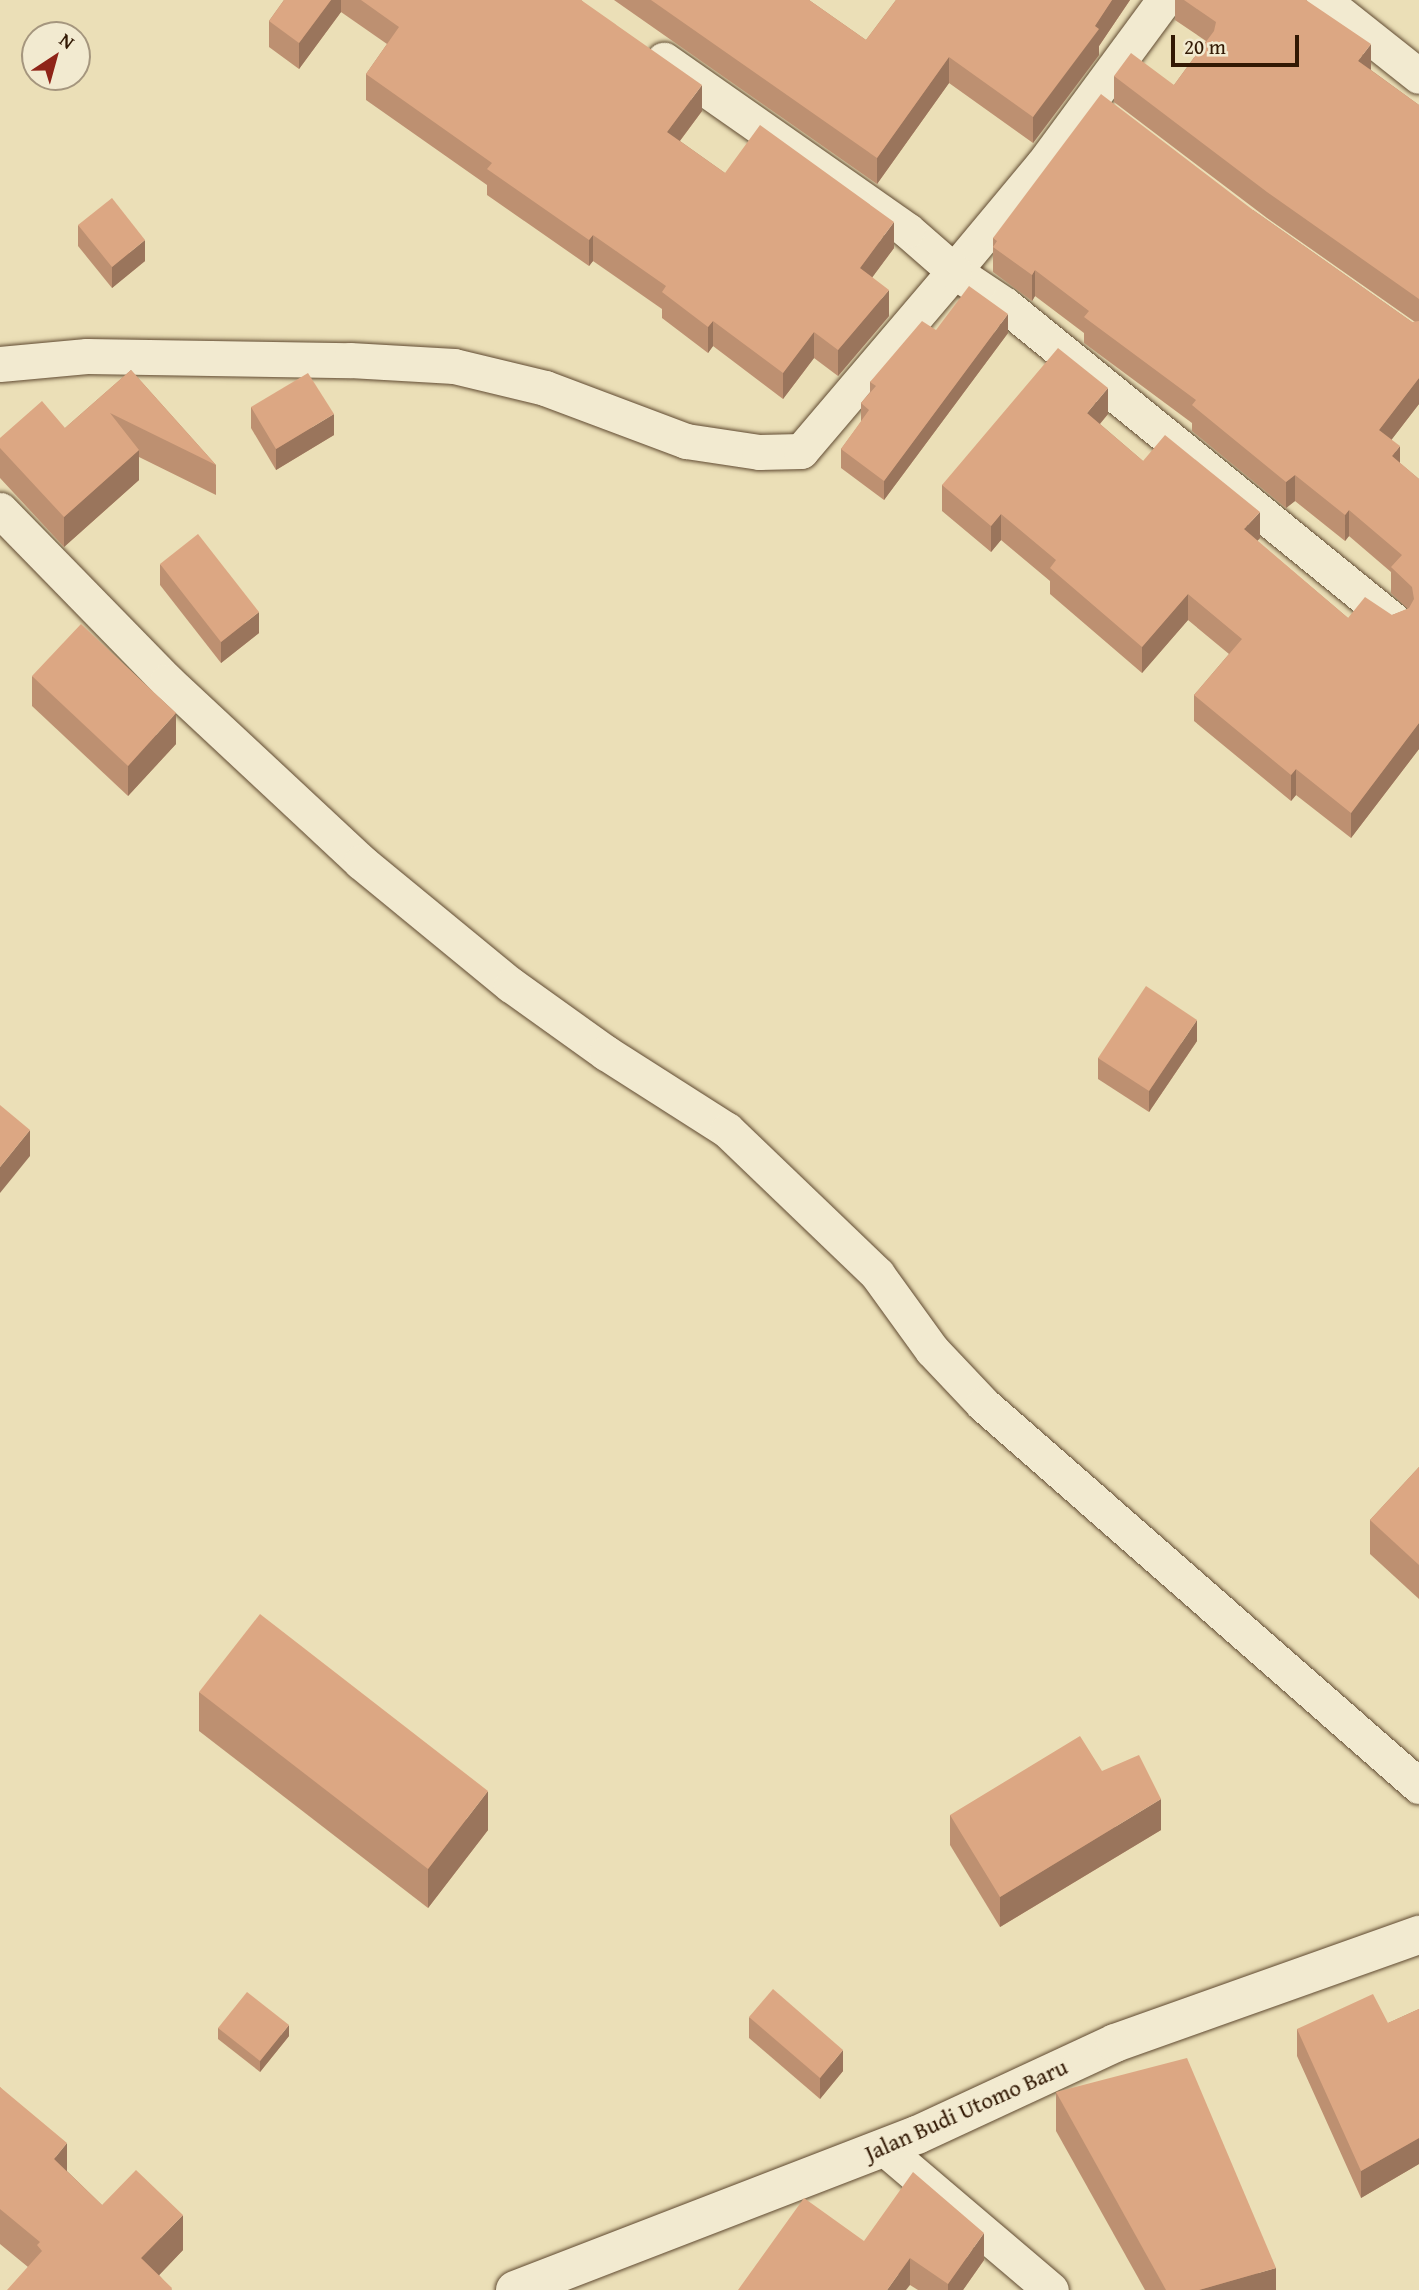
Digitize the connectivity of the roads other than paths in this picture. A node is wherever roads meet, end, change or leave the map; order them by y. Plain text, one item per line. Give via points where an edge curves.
1 (1164, 0) edge
2 (1323, 0) edge
3 (634, 38) edge
4 (1419, 76) edge
5 (954, 271) junction
6 (0, 364) edge
7 (0, 510) edge
8 (1394, 621) edge
9 (1419, 1786) edge
10 (1419, 1935) edge
11 (884, 2148) junction
12 (514, 2290) edge
13 (1051, 2290) edge

1 - 5 street via 1036,173
2 - 4 street
3 - 5 street via 907,230
5 - 6 street via 801,451 759,452 686,441 545,388 454,366 100,356
5 - 8 street via 1005,305
7 - 9 street via 167,681 361,862 511,985 606,1054 727,1130 877,1274 932,1350 983,1404
10 - 11 street, Jalan Budi Utomo Baru via 1115,2043
11 - 12 street, Jalan Budi Utomo Baru
11 - 13 street

